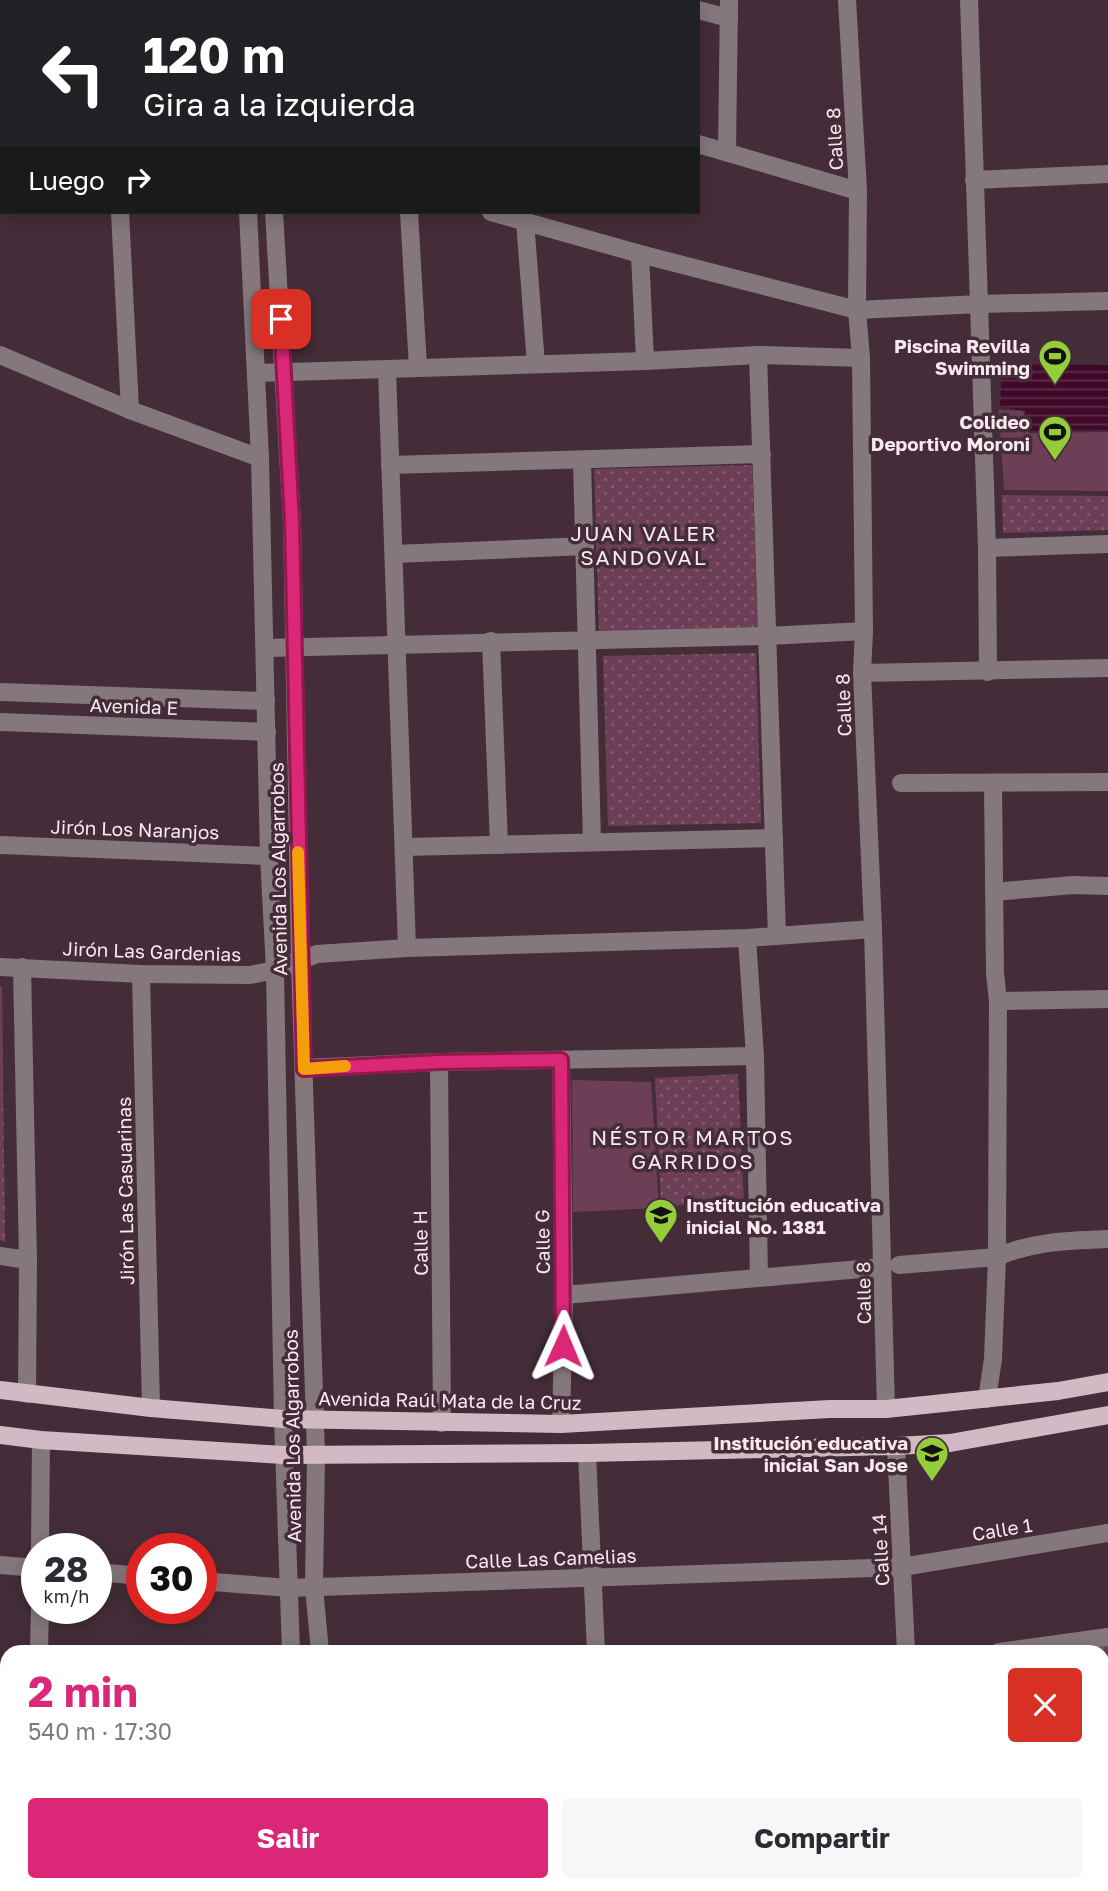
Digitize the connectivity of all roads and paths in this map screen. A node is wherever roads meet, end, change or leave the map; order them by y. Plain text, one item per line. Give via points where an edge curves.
1 (729, 0) edge
2 (848, 0) edge
3 (969, 0) edge
4 (700, 11) edge
5 (729, 18) junction
6 (700, 145) edge
7 (727, 152) junction
8 (1108, 174) edge
9 (974, 180) junction
10 (858, 191) junction
11 (120, 214) edge
12 (248, 214) edge
13 (274, 214) edge
14 (409, 214) edge
15 (517, 216) edge
16 (640, 254) junction
17 (1108, 301) edge
18 (979, 304) junction
19 (857, 310) junction
20 (0, 355) edge
21 (758, 355) junction
22 (861, 358) junction
23 (645, 361) junction
24 (536, 363) junction
25 (418, 368) junction
26 (387, 369) junction
27 (256, 373) junction
28 (284, 373) junction
29 (130, 410) junction
30 (761, 454) junction
31 (260, 458) junction
32 (582, 460) junction
33 (390, 465) junction
34 (1108, 544) edge
35 (585, 546) junction
36 (987, 548) junction
37 (394, 554) junction
38 (864, 631) junction
39 (767, 636) junction
40 (588, 640) junction
41 (491, 641) junction
42 (398, 644) junction
43 (265, 648) junction
44 (295, 648) junction
45 (1108, 668) edge
46 (988, 672) junction
47 (862, 673) junction
48 (0, 692) edge
49 (266, 701) junction
50 (0, 722) edge
51 (267, 732) junction
52 (1108, 782) edge
53 (901, 783) dead end
54 (993, 783) junction
55 (774, 838) junction
56 (592, 842) junction
57 (0, 845) edge
58 (499, 845) junction
59 (405, 847) junction
60 (269, 856) junction
61 (1108, 886) edge
62 (994, 892) junction
63 (873, 929) junction
64 (777, 936) junction
65 (747, 938) junction
66 (407, 948) junction
67 (300, 962) junction
68 (0, 967) edge
69 (22, 967) junction
70 (275, 970) junction
71 (141, 974) junction
72 (1108, 999) edge
73 (998, 1001) junction
74 (755, 1056) junction
75 (561, 1060) junction
76 (439, 1062) junction
77 (304, 1069) junction
78 (1108, 1239) edge
79 (0, 1256) edge
80 (997, 1257) junction
81 (28, 1260) junction
82 (891, 1266) junction
83 (759, 1278) junction
84 (564, 1295) junction
85 (1108, 1382) edge
86 (0, 1390) edge
87 (27, 1394) junction
88 (987, 1399) junction
89 (151, 1408) junction
90 (887, 1409) junction
91 (1108, 1415) edge
92 (283, 1419) junction
93 (314, 1419) junction
94 (442, 1423) junction
95 (561, 1424) junction
96 (0, 1434) edge
97 (41, 1440) junction
98 (896, 1446) junction
99 (587, 1454) junction
100 (284, 1455) junction
101 (317, 1455) junction
102 (40, 1533) edge
103 (1108, 1533) edge
104 (0, 1565) edge
105 (21, 1567) edge
106 (902, 1567) junction
107 (593, 1577) junction
108 (217, 1582) edge
109 (314, 1587) junction
110 (289, 1588) junction
111 (40, 1624) edge
112 (1108, 1637) edge
113 (39, 1645) edge
114 (291, 1645) edge
115 (319, 1645) edge
116 (596, 1645) edge
117 (906, 1645) edge
118 (1050, 1645) edge

1 - 5 street
2 - 10 street, Calle 8
3 - 9 street
4 - 5 street
5 - 7 street
6 - 7 street
7 - 10 street
8 - 9 street
9 - 18 street
10 - 19 street, Calle 8
11 - 29 street
12 - 27 street, Avenida Los Algarrobos
13 - 28 street, Avenida Los Algarrobos
14 - 25 street
15 - 16 street
15 - 24 street
16 - 19 street
16 - 23 street
17 - 18 street
18 - 19 street
18 - 36 street
19 - 22 street, Calle 8
20 - 29 street
21 - 22 street
21 - 23 street
21 - 30 street
22 - 38 street, Calle 8
23 - 24 street
24 - 25 street
25 - 26 street
26 - 28 street
26 - 33 street
27 - 28 street
27 - 31 street, Avenida Los Algarrobos
28 - 44 street, Avenida Los Algarrobos
29 - 31 street
30 - 32 street
30 - 39 street
31 - 43 street, Avenida Los Algarrobos
32 - 33 street
32 - 35 street
33 - 37 street
34 - 36 street
35 - 37 street
35 - 40 street
36 - 46 street
37 - 42 street
38 - 39 street
38 - 47 street, Calle 8
39 - 40 street
39 - 55 street
40 - 41 street
40 - 56 street
41 - 42 street
41 - 58 street
42 - 44 street
42 - 59 street
43 - 44 street
43 - 49 street, Avenida Los Algarrobos
44 - 67 street, Avenida Los Algarrobos
45 - 46 street
46 - 47 street
47 - 63 street, Calle 8
48 - 49 street, Avenida E
49 - 51 street, Avenida Los Algarrobos
50 - 51 street, Avenida E
51 - 60 street, Avenida Los Algarrobos
52 - 54 street
53 - 54 street
54 - 62 street
55 - 56 street
55 - 64 street
56 - 58 street
57 - 60 street, Jirón Los Naranjos
58 - 59 street
59 - 66 street
60 - 70 street, Avenida Los Algarrobos
61 - 62 street
62 - 73 street
63 - 64 street, Jirón Las Gardenias
63 - 82 street, Calle 8
64 - 65 street, Jirón Las Gardenias
65 - 66 street, Jirón Las Gardenias
65 - 74 street
66 - 67 street, Jirón Las Gardenias via 317,954
67 - 70 street, Jirón Las Gardenias
67 - 77 street, Avenida Los Algarrobos
68 - 69 street, Jirón Las Gardenias
69 - 71 street, Jirón Las Gardenias
69 - 81 street
70 - 71 street, Jirón Las Gardenias via 250,975
70 - 92 street, Avenida Los Algarrobos
71 - 89 street, Jirón Las Casuarinas
72 - 73 street
73 - 80 street
74 - 75 street
74 - 83 street
75 - 76 street
75 - 84 street, Calle G
76 - 77 street
76 - 94 street, Calle H
77 - 93 street, Avenida Los Algarrobos
78 - 80 street via 1040,1243
79 - 81 street
80 - 82 street
80 - 88 street
81 - 87 street
82 - 83 street
82 - 90 street, Calle 8
83 - 84 street
84 - 95 street, Calle G
85 - 88 main road, Avenida Raúl Mata de la Cruz
86 - 87 main road, Avenida Raúl Mata de la Cruz
87 - 89 main road, Avenida Raúl Mata de la Cruz
88 - 90 main road, Avenida Raúl Mata de la Cruz
89 - 92 main road, Avenida Raúl Mata de la Cruz
90 - 95 main road, Avenida Raúl Mata de la Cruz
91 - 98 main road via 950,1443
92 - 93 main road, Avenida Raúl Mata de la Cruz
92 - 100 street, Avenida Los Algarrobos
93 - 94 main road, Avenida Raúl Mata de la Cruz
93 - 101 street, Avenida Los Algarrobos
94 - 95 main road, Avenida Raúl Mata de la Cruz
96 - 97 main road
97 - 100 main road
97 - 102 street
98 - 99 main road
98 - 106 street, Calle 14
99 - 101 main road
99 - 107 street
100 - 101 main road
100 - 110 street, Avenida Los Algarrobos
101 - 109 street, Avenida Los Algarrobos
103 - 106 street, Calle 1
104 - 105 street
106 - 107 street, Calle Las Camelias
106 - 117 street, Calle 14
107 - 109 street, Calle Las Camelias
107 - 116 street
108 - 110 street, Calle Las Camelias
109 - 110 street, Calle Las Camelias
109 - 115 street, Avenida Los Algarrobos
110 - 114 street, Avenida Los Algarrobos
111 - 113 street
112 - 118 street

